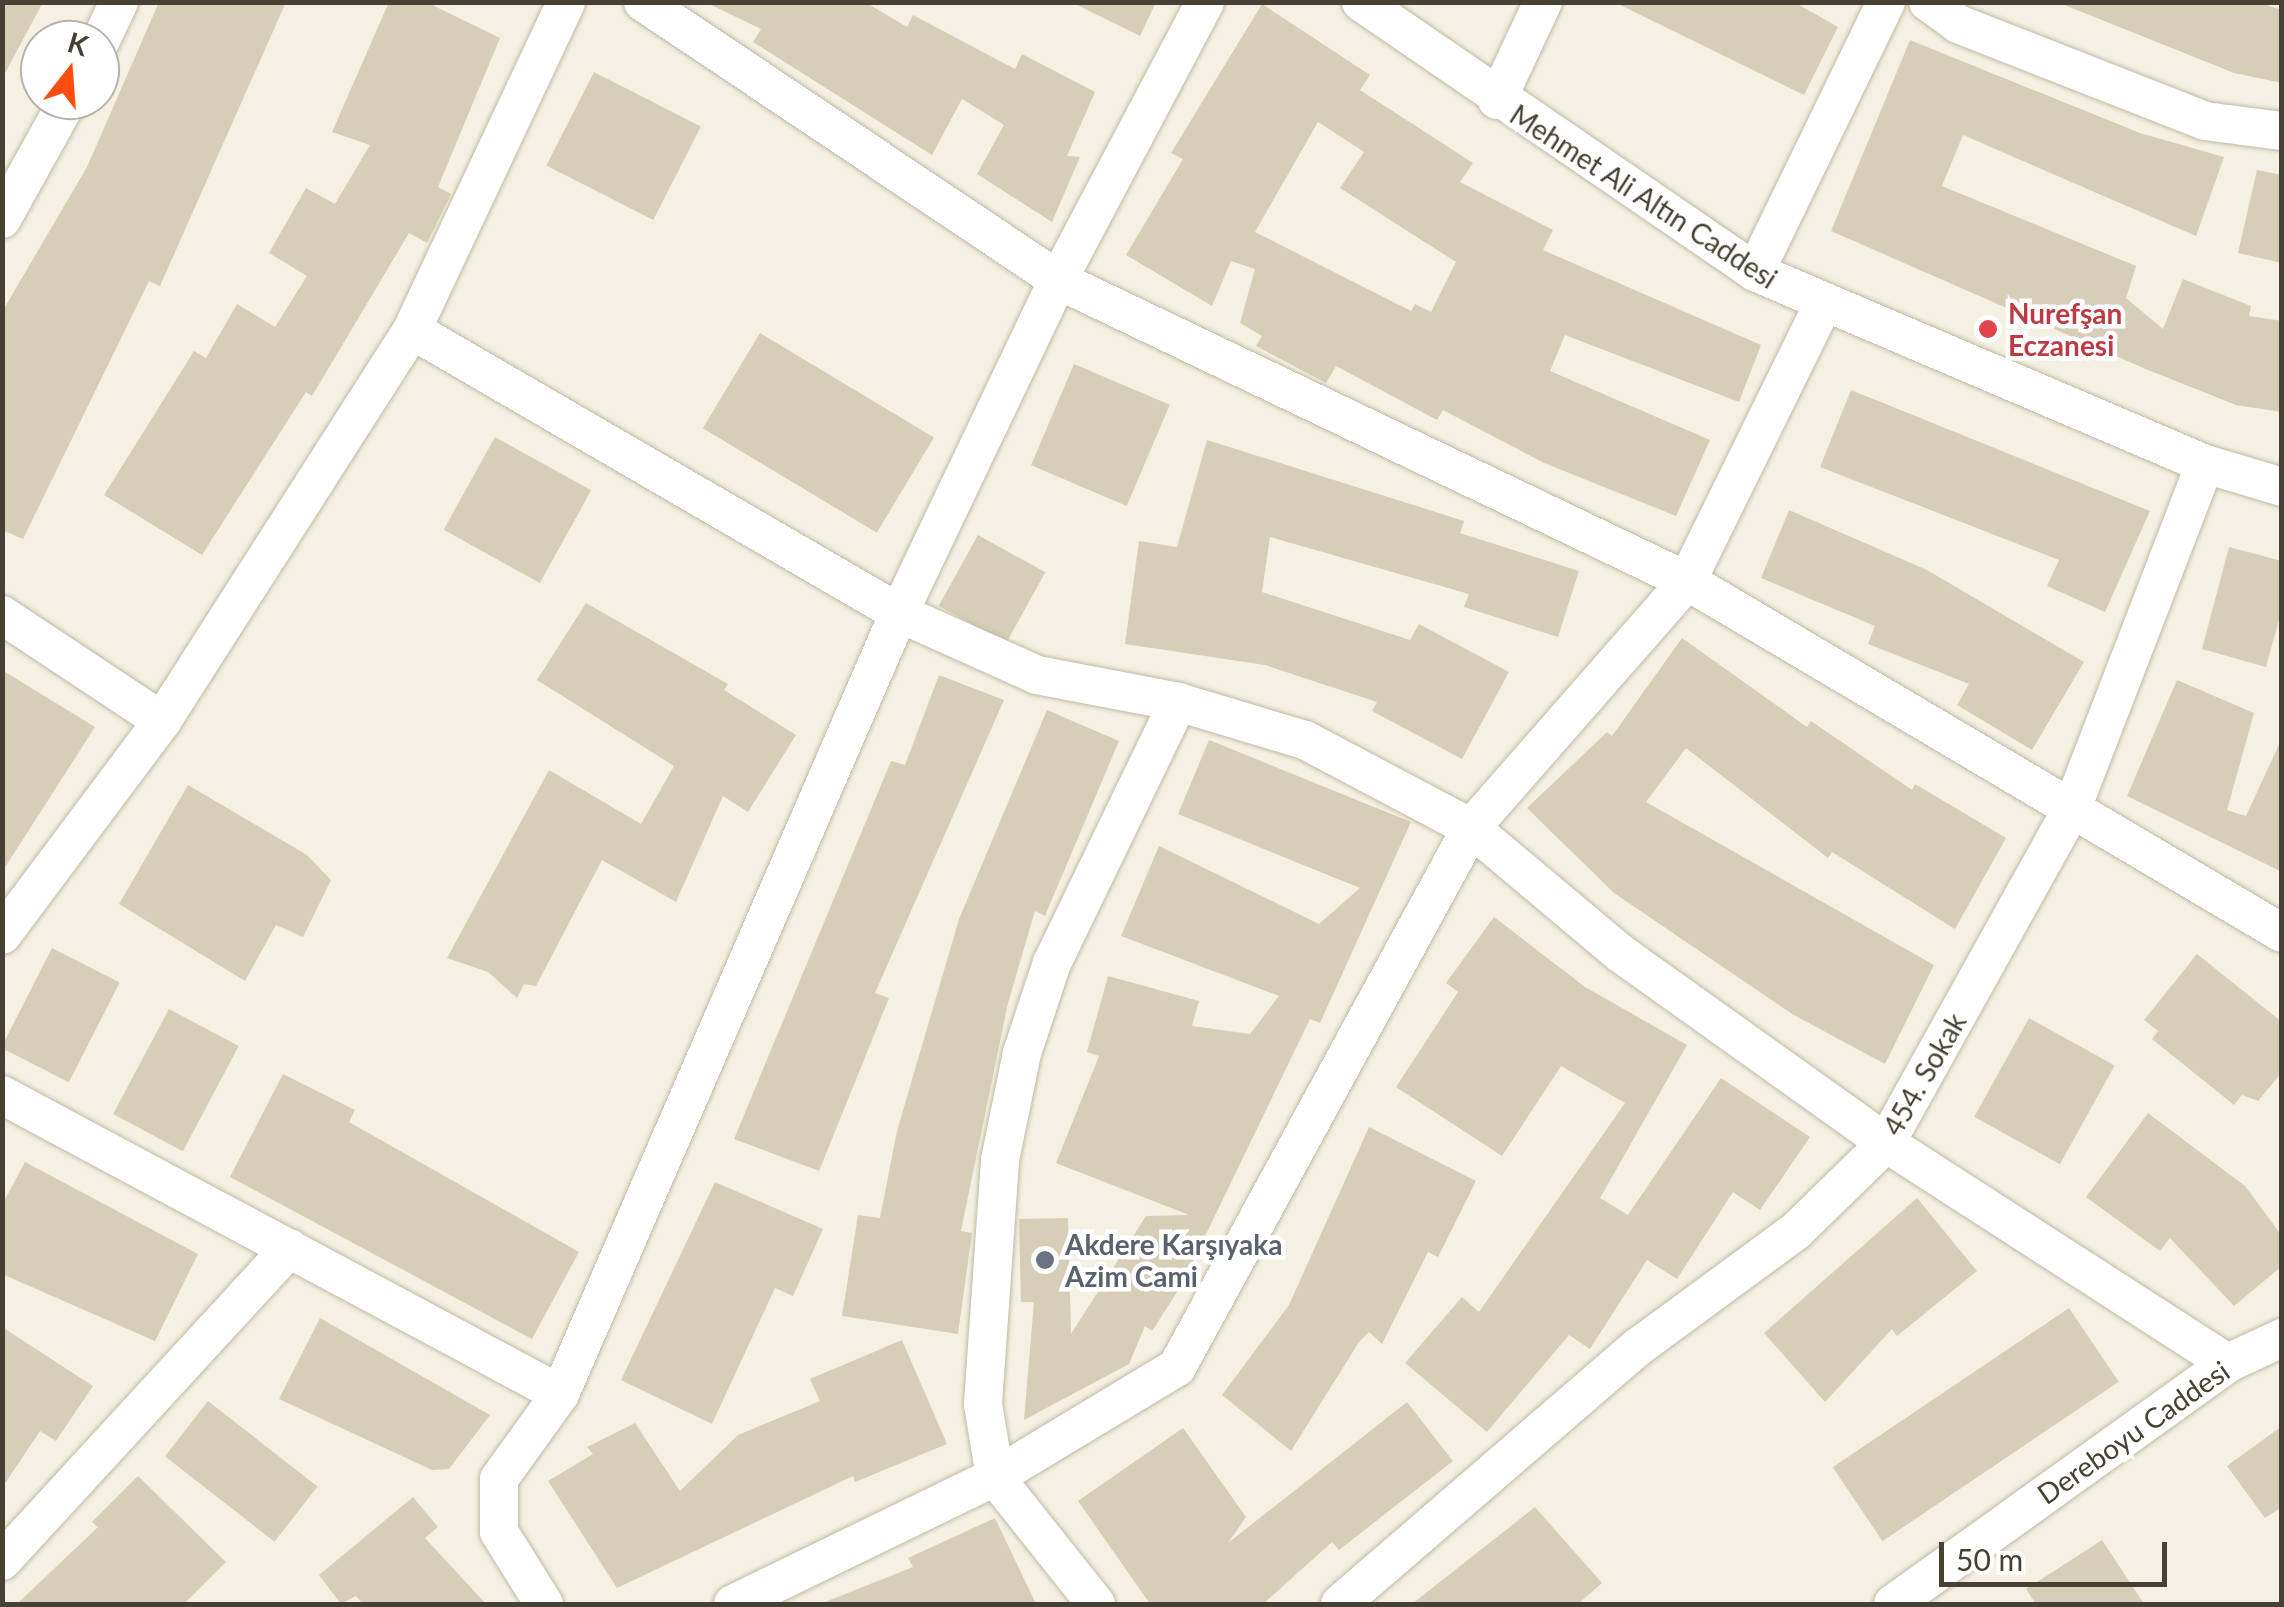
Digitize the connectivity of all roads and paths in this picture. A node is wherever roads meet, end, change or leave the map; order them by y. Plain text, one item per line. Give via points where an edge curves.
1 (566, 2) edge
2 (643, 2) edge
3 (1205, 2) edge
4 (1361, 2) edge
5 (1543, 2) edge
6 (1886, 2) edge
7 (1928, 2) edge
8 (1496, 100) junction
9 (57, 120) edge
10 (2282, 130) edge
11 (2, 219) edge
12 (1755, 272) junction
13 (1058, 280) junction
14 (1823, 305) junction
15 (412, 330) junction
16 (2205, 464) junction
17 (2282, 487) edge
18 (1687, 580) junction
19 (899, 613) junction
20 (2, 615) edge
21 (1178, 702) junction
22 (162, 720) junction
23 (2071, 811) junction
24 (1471, 828) junction
25 (2282, 933) edge
26 (2, 935) edge
27 (2, 1094) edge
28 (1886, 1143) junction
29 (290, 1248) junction
30 (2282, 1338) edge
31 (2228, 1363) junction
32 (560, 1394) junction
33 (995, 1477) junction
34 (2, 1561) edge
35 (544, 1604) edge
36 (732, 1604) edge
37 (1096, 1604) edge
38 (1340, 1604) edge
39 (1893, 1604) edge

1 - 15 street
2 - 13 street
3 - 13 street
4 - 8 street, Mehmet Ali Altın Caddesi
5 - 8 street
6 - 12 street
7 - 10 street via 1958,24 2204,121
8 - 12 street, Mehmet Ali Altın Caddesi
9 - 11 street
12 - 14 street, Mehmet Ali Altın Caddesi
13 - 18 street
13 - 19 street
14 - 16 street, Mehmet Ali Altın Caddesi
14 - 18 street
15 - 19 street
15 - 22 street
16 - 17 street, Mehmet Ali Altın Caddesi
16 - 23 street, 454. Sokak
18 - 23 street
18 - 24 street
19 - 21 street via 1037,675
19 - 32 street
20 - 22 street
21 - 24 street via 1305,740
21 - 33 street via 1052,962 1022,1053 1000,1160 983,1404
22 - 26 street
23 - 25 street
23 - 28 street, 454. Sokak
24 - 28 street via 1620,953
24 - 33 street via 1177,1367
27 - 29 street
28 - 31 street
28 - 38 street, 454. Sokak via 1797,1230 1638,1347
29 - 32 street
29 - 34 street
30 - 31 street, Dereboyu Caddesi
31 - 39 street, Dereboyu Caddesi
32 - 35 street via 499,1478 498,1532
33 - 36 street
33 - 37 street

